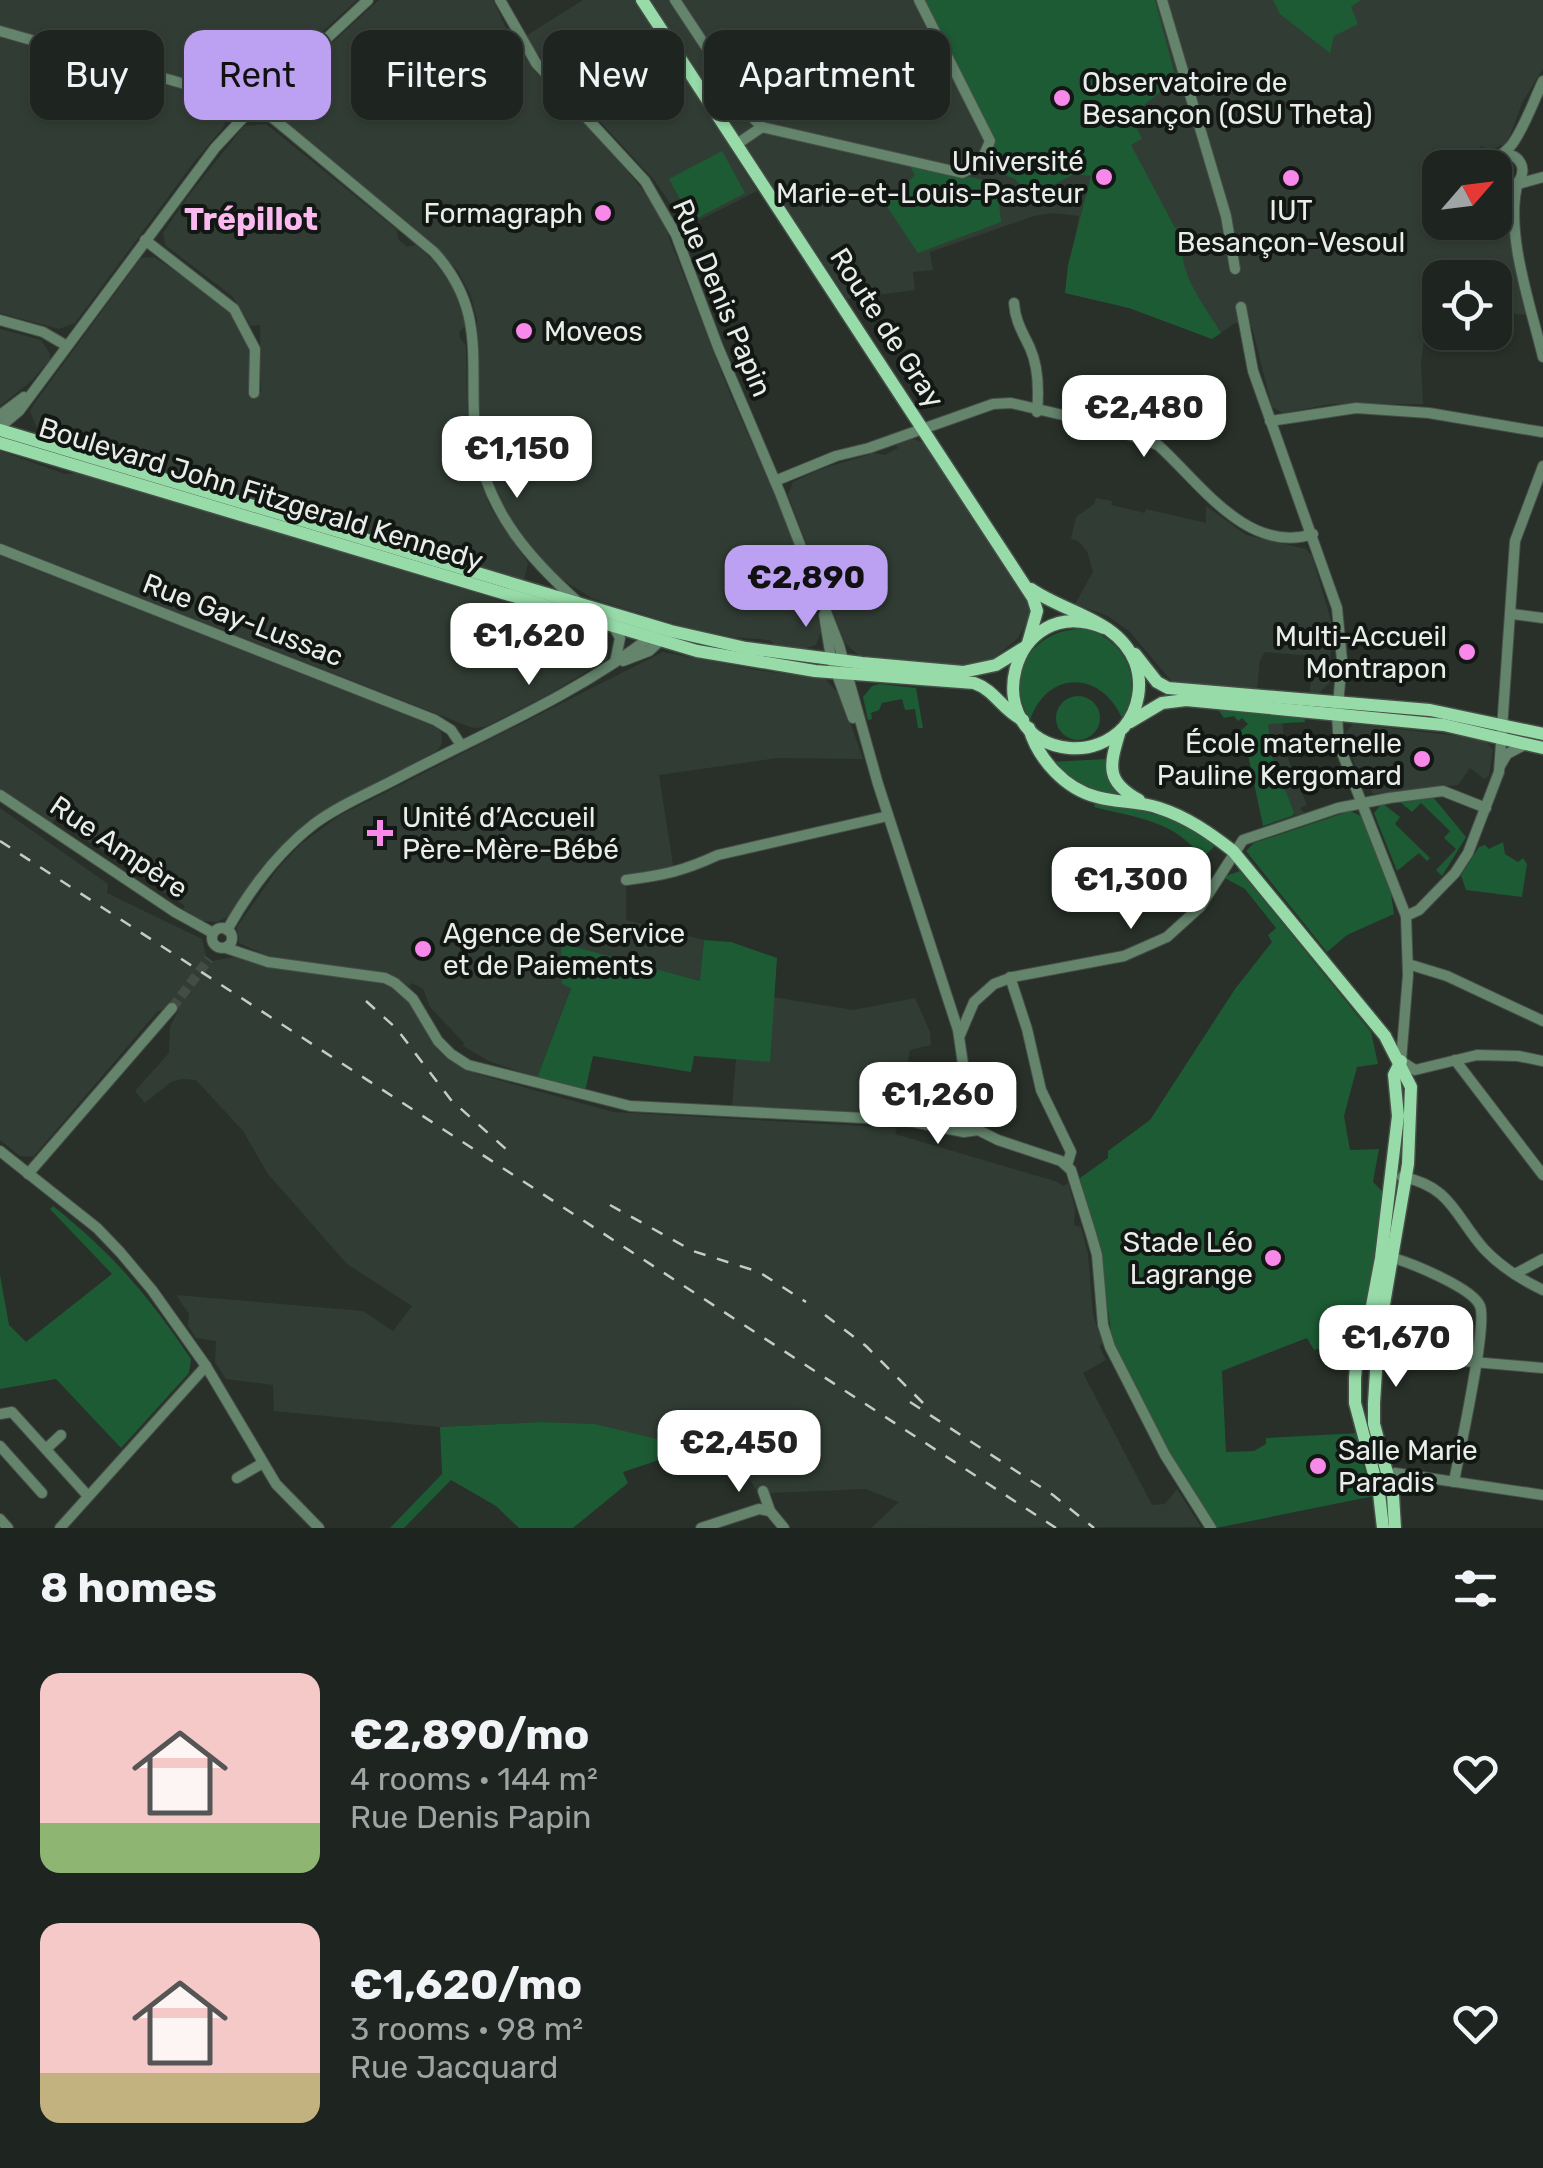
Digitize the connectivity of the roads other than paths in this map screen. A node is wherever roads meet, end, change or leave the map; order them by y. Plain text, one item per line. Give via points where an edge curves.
1 (368, 0) edge
2 (500, 0) edge
3 (642, 0) edge
4 (675, 0) edge
5 (919, 0) edge
6 (1162, 0) edge
7 (0, 31) edge
8 (331, 34) edge
9 (1543, 81) edge
10 (184, 85) edge
11 (241, 120) edge
12 (275, 120) edge
13 (760, 125) junction
14 (1522, 128) junction
15 (737, 140) junction
16 (1508, 150) edge
17 (1512, 158) edge
18 (1521, 162) junction
19 (1543, 177) edge
20 (1519, 181) junction
21 (1512, 184) edge
22 (1513, 208) joint
23 (145, 240) junction
24 (1236, 269) dead end
25 (1014, 303) dead end
26 (1241, 307) dead end
27 (0, 320) edge
28 (67, 346) junction
29 (1543, 357) edge
30 (254, 393) dead end
31 (30, 395) junction
32 (19, 411) junction
33 (1038, 412) junction
34 (0, 415) edge
35 (1270, 420) junction
36 (929, 427) junction
37 (0, 428) edge
38 (1543, 433) edge
39 (31, 440) junction
40 (0, 442) edge
41 (1543, 466) edge
42 (775, 481) junction
43 (1313, 534) junction
44 (0, 549) edge
45 (1023, 583) junction
46 (579, 602) junction
47 (1512, 614) junction
48 (1543, 618) edge
49 (614, 627) junction
50 (1104, 628) junction
51 (658, 636) junction
52 (1026, 645) junction
53 (1126, 646) junction
54 (615, 663) junction
55 (840, 666) junction
56 (1338, 709) junction
57 (1026, 724) junction
58 (1122, 729) junction
59 (1502, 730) junction
60 (1543, 734) edge
61 (1526, 744) junction
62 (461, 745) junction
63 (1543, 748) edge
64 (1500, 767) junction
65 (0, 795) edge
66 (1362, 803) junction
67 (1146, 804) junction
68 (1486, 808) junction
69 (888, 816) junction
70 (1234, 851) junction
71 (626, 880) dead end
72 (1406, 916) junction
73 (225, 941) junction
74 (209, 959) tunnel mouth
75 (1408, 964) junction
76 (1010, 978) junction
77 (172, 1008) tunnel mouth
78 (1543, 1021) edge
79 (960, 1035) junction
80 (1454, 1060) junction
81 (1543, 1061) edge
82 (1401, 1062) junction
83 (978, 1130) junction
84 (0, 1152) edge
85 (1067, 1165) junction
86 (28, 1174) junction
87 (1398, 1176) junction
88 (1543, 1176) edge
89 (1393, 1258) junction
90 (1543, 1258) edge
91 (1515, 1274) junction
92 (1543, 1290) edge
93 (1378, 1354) junction
94 (1357, 1356) junction
95 (1475, 1362) junction
96 (206, 1366) junction
97 (1543, 1368) edge
98 (0, 1414) edge
99 (61, 1435) dead end
100 (0, 1446) edge
101 (46, 1449) junction
102 (263, 1463) junction
103 (1387, 1475) junction
104 (237, 1478) dead end
105 (1454, 1482) junction
106 (763, 1492) dead end
107 (42, 1493) dead end
108 (1543, 1495) edge
109 (88, 1496) junction
110 (770, 1511) junction
111 (0, 1519) edge
112 (8, 1528) edge
113 (60, 1528) edge
114 (319, 1528) edge
115 (701, 1528) edge
116 (784, 1528) edge
117 (1211, 1528) edge
118 (1383, 1528) edge
119 (1395, 1528) edge

1 - 8 street
2 - 42 street, Rue Denis Papin via 536,63 659,202
3 - 15 main road, Route de Gray
4 - 13 street
5 - 13 street via 988,134 989,151 973,170 957,172
6 - 24 street
7 - 10 street
9 - 14 street
11 - 23 street
12 - 46 street via 448,268 473,329 478,452 498,508 520,544
13 - 15 street
14 - 16 street
14 - 18 street
15 - 36 main road, Route de Gray
17 - 18 street
18 - 19 street
18 - 20 street
19 - 20 street
20 - 21 street
20 - 22 street
22 - 29 street
23 - 28 street
23 - 30 street via 234,309 256,349
25 - 33 street via 1038,374
26 - 35 street
27 - 28 street
28 - 31 street
31 - 32 street
31 - 34 street
32 - 37 street
32 - 39 street
33 - 36 street via 994,404
33 - 43 street via 1158,445 1252,529 1293,540
35 - 38 street via 1356,408
35 - 43 street
36 - 42 street
36 - 45 main road, Route de Gray
37 - 39 main road, Boulevard John Fitzgerald Kennedy
39 - 46 main road, Boulevard John Fitzgerald Kennedy
40 - 49 main road, Boulevard John Fitzgerald Kennedy
41 - 47 street via 1515,541
42 - 55 street, Rue Denis Papin
43 - 56 street via 1337,608
44 - 62 street, Rue Gay-Lussac via 435,720
45 - 50 main road, Route de Gray
45 - 52 main road, Route de Gray via 1037,611
46 - 51 main road, Boulevard John Fitzgerald Kennedy
47 - 48 street
47 - 59 street
49 - 51 main road, Boulevard John Fitzgerald Kennedy
49 - 54 street via 620,638
50 - 52 main road via 1063,622
50 - 53 main road
51 - 54 street via 631,660
51 - 55 main road, Boulevard John Fitzgerald Kennedy
52 - 55 main road, Boulevard John Fitzgerald Kennedy via 996,665 963,672
52 - 57 main road via 1012,686
53 - 56 main road via 1168,688
53 - 58 main road via 1139,690
54 - 62 street
55 - 57 main road, Boulevard John Fitzgerald Kennedy via 974,682
55 - 69 street, Rue Denis Papin
56 - 58 main road via 1180,700 1162,703
56 - 59 main road
56 - 66 street via 1339,745
57 - 58 main road via 1049,743 1074,749
57 - 67 main road via 1034,746 1077,790
58 - 67 main road via 1113,775 1122,790
59 - 60 main road
59 - 61 main road
59 - 64 street
61 - 63 main road
61 - 64 street
62 - 73 street via 348,804 286,848
64 - 68 street
65 - 73 street, Rue Ampère via 175,912 214,934 221,928
66 - 68 street via 1443,791
66 - 70 street via 1249,837
66 - 72 street
67 - 70 main road via 1189,821
68 - 72 street via 1455,873
69 - 71 street via 718,854 672,874
69 - 79 street, Rue Denis Papin
70 - 76 street via 1200,907 1167,938 1124,956
70 - 82 main road
72 - 75 street
73 - 74 street
73 - 83 street via 244,956 385,978 413,998 450,1054 550,1086 630,1106
75 - 78 street
75 - 82 street
76 - 79 street via 982,992
76 - 85 street via 1040,1090 1071,1152
77 - 86 street
79 - 83 street, Rue Denis Papin
80 - 81 street via 1498,1054
80 - 82 street via 1415,1070
80 - 88 street
82 - 87 main road via 1394,1075
83 - 85 street
84 - 86 street
85 - 117 street via 1097,1255 1110,1347 1165,1456
86 - 96 street via 120,1252
87 - 89 main road
87 - 91 street via 1443,1193 1482,1246
87 - 94 main road
89 - 93 main road
89 - 95 street via 1478,1301
90 - 91 street
91 - 92 street
93 - 94 street
93 - 95 street
93 - 103 main road via 1374,1424
94 - 118 main road via 1355,1403
95 - 97 street
95 - 105 street
96 - 102 street
96 - 109 street
98 - 101 street via 12,1412
99 - 101 street
100 - 107 street
101 - 109 street
102 - 104 street
102 - 114 street
103 - 105 street
103 - 119 main road
105 - 108 street
106 - 110 street
109 - 113 street
110 - 115 street
110 - 116 street
111 - 112 street

